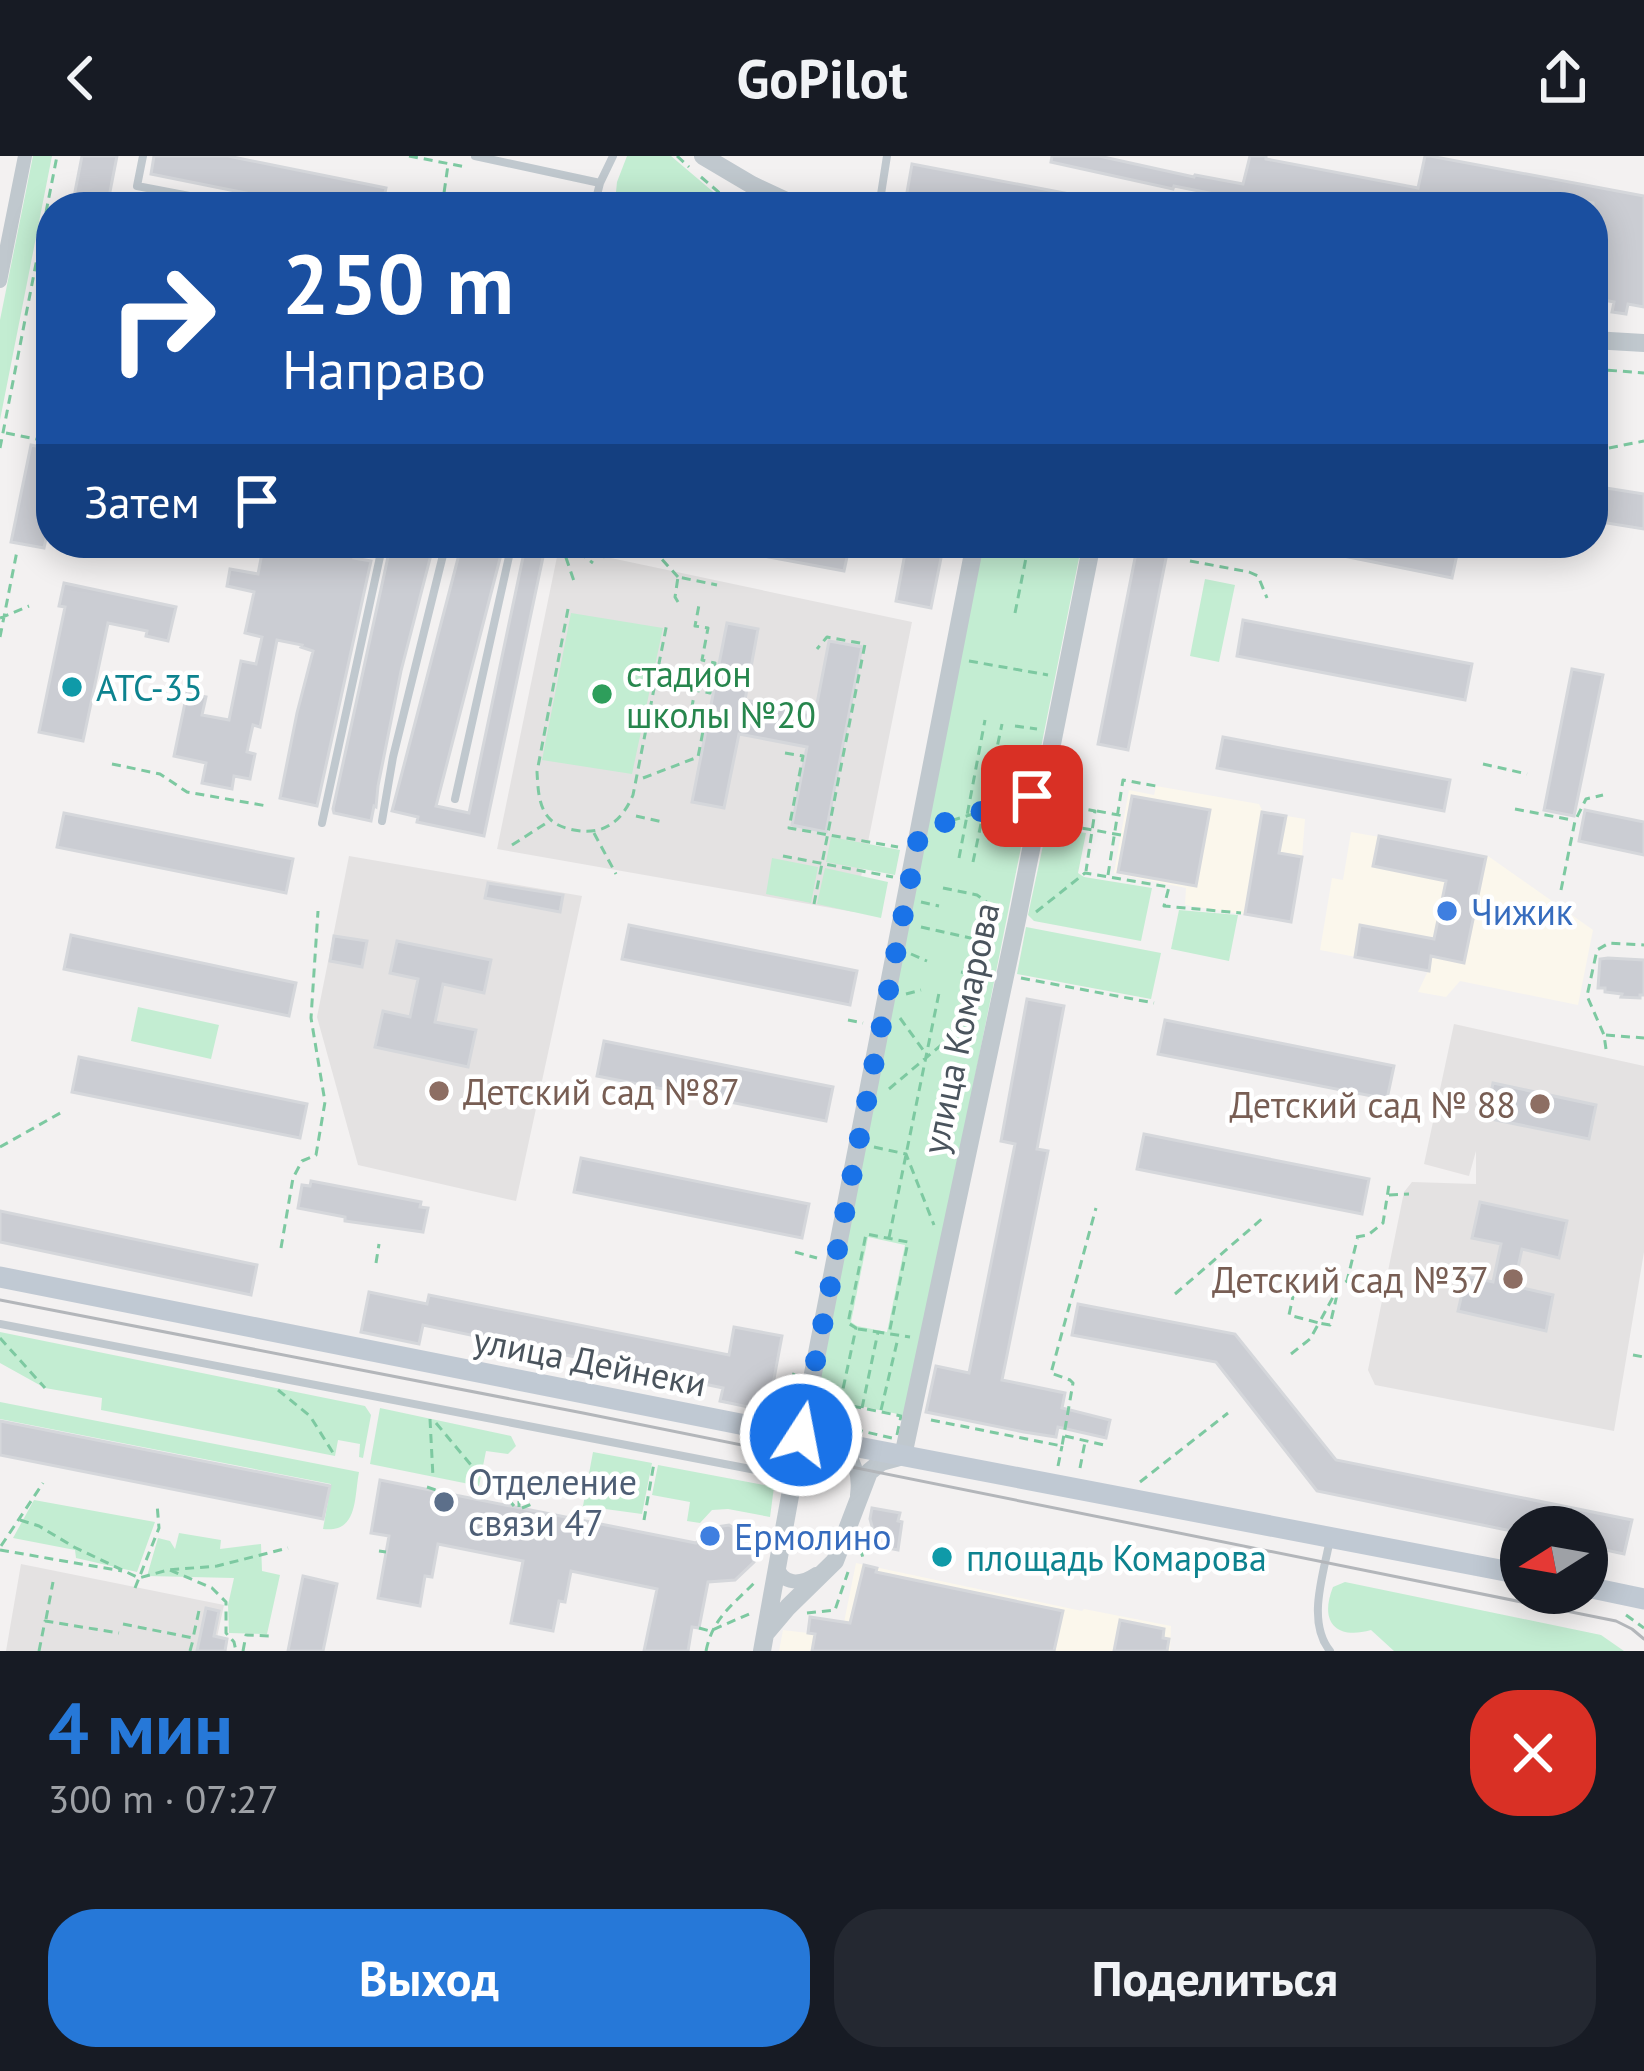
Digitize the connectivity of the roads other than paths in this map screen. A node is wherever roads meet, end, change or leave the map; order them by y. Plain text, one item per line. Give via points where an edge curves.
1 (25, 156) edge
2 (143, 156) edge
3 (475, 156) edge
4 (546, 156) edge
5 (614, 156) edge
6 (703, 156) edge
7 (887, 156) edge
8 (519, 160) edge
9 (536, 167) junction
10 (600, 183) junction
11 (168, 192) edge
12 (598, 192) edge
13 (767, 192) edge
14 (881, 192) edge
15 (0, 281) edge
16 (1608, 341) edge
17 (1644, 343) edge
18 (380, 558) edge
19 (442, 558) edge
20 (509, 558) edge
21 (972, 558) edge
22 (1089, 558) edge
23 (455, 799) dead end
24 (382, 821) dead end
25 (322, 823) dead end
26 (0, 1277) edge
27 (0, 1324) edge
28 (792, 1426) junction
29 (842, 1444) junction
30 (903, 1456) junction
31 (794, 1477) junction
32 (852, 1518) junction
33 (1330, 1538) junction
34 (840, 1552) junction
35 (1500, 1570) edge
36 (770, 1571) junction
37 (1608, 1592) edge
38 (1644, 1600) edge
39 (764, 1642) edge
40 (1327, 1650) edge

1 - 15 street
2 - 11 lane via 137,186
3 - 8 lane
4 - 9 lane
5 - 10 lane
6 - 13 street
7 - 14 lane
8 - 9 lane
9 - 10 lane
10 - 12 lane
16 - 17 street
18 - 25 lane
19 - 24 lane
20 - 23 lane
21 - 28 street
22 - 30 street, улица Комарова
26 - 28 main road, улица Дейнеки
27 - 31 lane
28 - 29 main road, улица Дейнеки
28 - 31 street
29 - 30 main road, улица Дейнеки
29 - 32 street via 857,1472
30 - 32 street via 868,1472
30 - 33 main road, улица Дейнеки
31 - 36 street
32 - 34 street
33 - 35 main road, улица Дейнеки
33 - 40 lane via 1318,1610
34 - 36 street via 803,1581
34 - 39 street
36 - 39 street
37 - 38 main road

